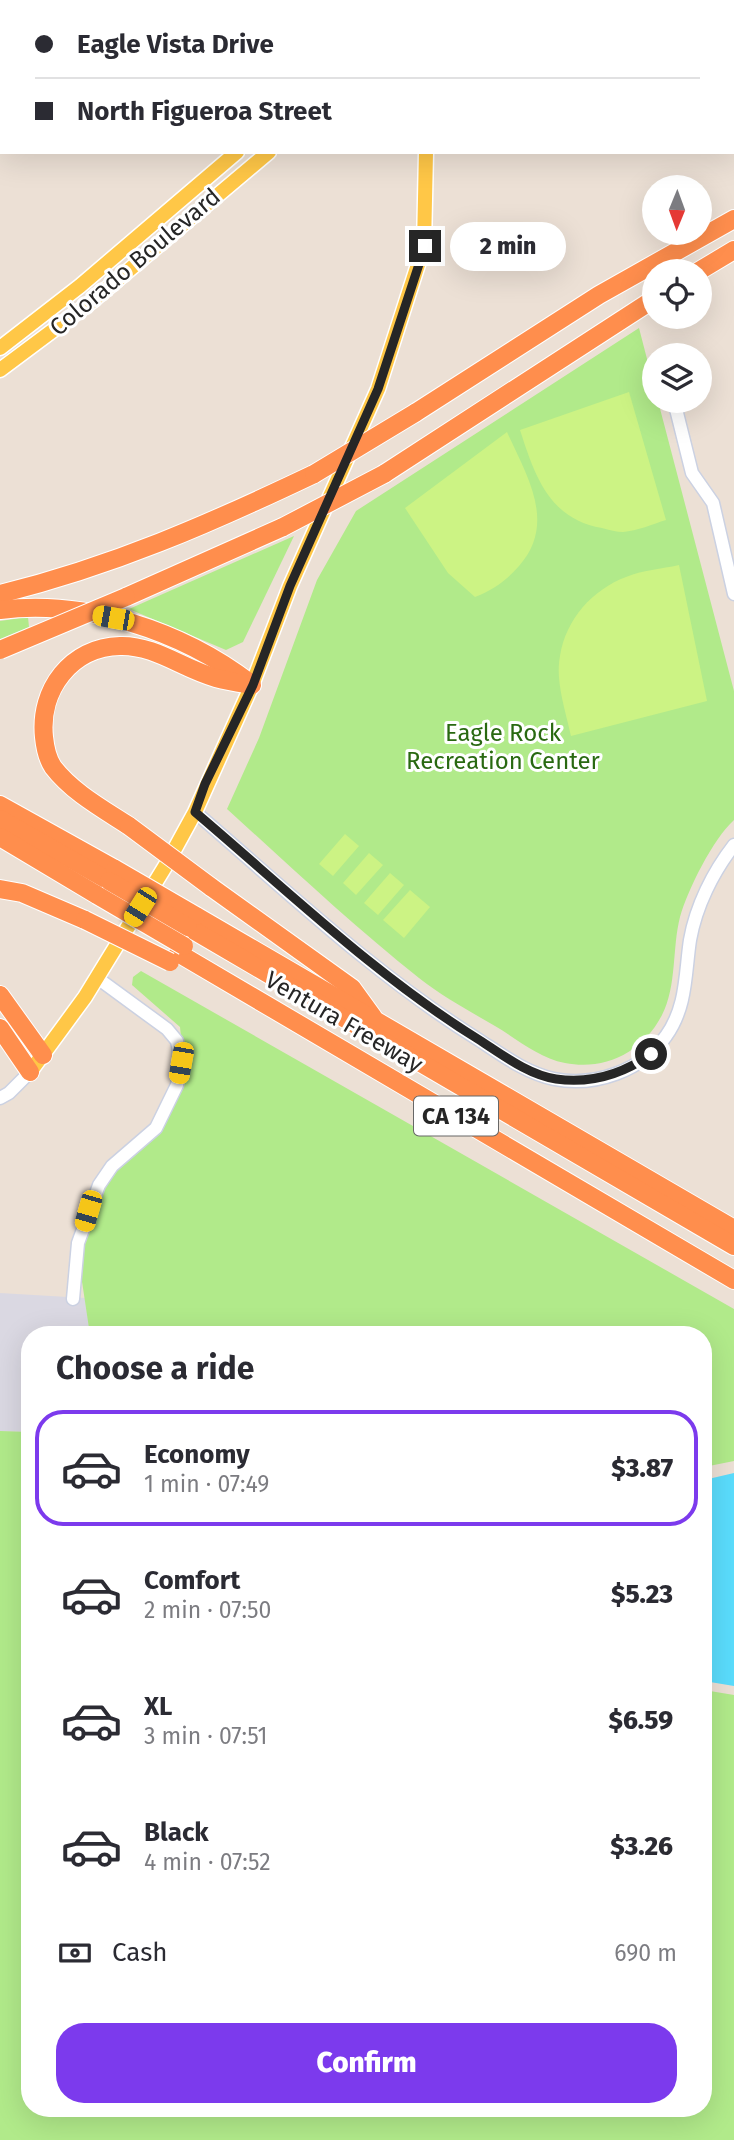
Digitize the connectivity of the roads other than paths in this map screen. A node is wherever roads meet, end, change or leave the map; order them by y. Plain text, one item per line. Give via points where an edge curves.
1 (235, 154) edge
2 (267, 154) edge
3 (426, 154) edge
4 (734, 219) edge
5 (734, 250) edge
6 (712, 263) edge
7 (642, 307) edge
8 (5, 345) edge
9 (19, 357) junction
10 (0, 370) edge
11 (677, 413) edge
12 (732, 575) edge
13 (0, 594) edge
14 (734, 594) edge
15 (0, 610) edge
16 (0, 650) edge
17 (253, 685) junction
18 (0, 805) edge
19 (195, 812) junction
20 (0, 819) edge
21 (0, 837) edge
22 (734, 845) edge
23 (0, 851) edge
24 (103, 887) junction
25 (0, 889) edge
26 (192, 922) junction
27 (177, 954) junction
28 (96, 977) junction
29 (0, 995) edge
30 (377, 1022) junction
31 (0, 1028) edge
32 (43, 1055) junction
33 (30, 1072) junction
34 (0, 1098) edge
35 (734, 1229) edge
36 (734, 1246) edge
37 (734, 1266) edge
38 (734, 1280) edge
39 (72, 1299) dead end

1 - 8 main road, Colorado Boulevard
2 - 9 main road, Colorado Boulevard
3 - 17 main road via 425,246 378,389 290,586
4 - 13 highway, bridge via 599,295 314,474 186,534 56,580
5 - 6 highway
7 - 16 highway, bridge via 384,474 283,527
8 - 9 main road
9 - 10 main road, Colorado Boulevard
11 - 12 street via 692,473 713,503
12 - 14 street
15 - 17 highway via 64,609 113,618 218,659
17 - 19 main road
17 - 30 highway, bridge via 215,678 143,648 96,649 61,673 50,688 45,749 69,784 352,988
18 - 24 highway, Ventura Freeway / CA 134
19 - 22 street via 431,1010 523,1068 554,1079 580,1081 631,1068 667,1035 684,996 698,910
19 - 28 main road
20 - 24 highway
21 - 24 highway
23 - 24 highway, Ventura Freeway / CA 134
24 - 26 highway, Ventura Freeway / CA 134, bridge
24 - 27 highway, Ventura Freeway / CA 134
25 - 27 highway, bridge via 22,893
26 - 30 highway, Ventura Freeway / CA 134
26 - 36 highway
27 - 37 highway
27 - 38 highway, Ventura Freeway / CA 134
28 - 32 main road
28 - 39 street via 167,1029 177,1041 181,1063 177,1085 156,1128 112,1166 99,1185 78,1243
29 - 32 highway
30 - 35 highway, Ventura Freeway / CA 134
31 - 33 highway
32 - 33 main road
33 - 34 street

